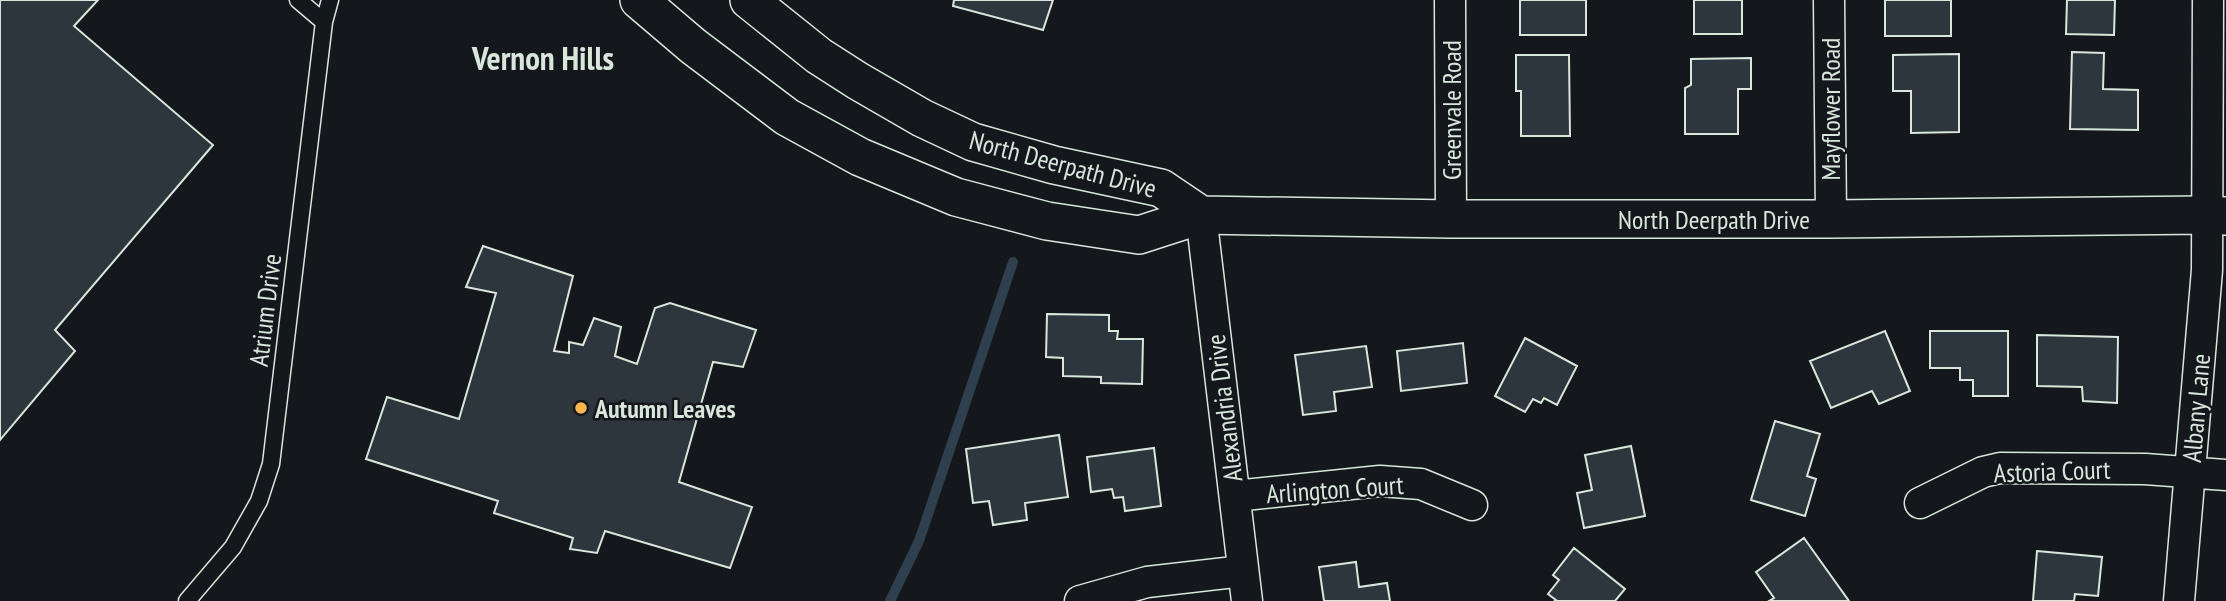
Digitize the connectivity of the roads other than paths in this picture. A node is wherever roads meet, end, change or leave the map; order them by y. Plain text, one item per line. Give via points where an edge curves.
1 (298, 0) edge
2 (330, 0) edge
3 (639, 0) edge
4 (749, 0) edge
5 (1450, 0) edge
6 (1829, 0) edge
7 (2208, 0) edge
8 (324, 22) junction
9 (1201, 215) junction
10 (2216, 216) edge
11 (1451, 219) junction
12 (1830, 219) junction
13 (2190, 473) junction
14 (2226, 474) edge
15 (1235, 496) junction
16 (1920, 503) dead end
17 (1472, 505) dead end
18 (1243, 570) junction
19 (187, 601) edge
20 (1080, 601) edge
21 (1247, 601) edge
22 (2179, 601) edge

1 - 8 lane
2 - 8 lane, Atrium Drive
3 - 9 street, North Deerpath Drive via 787,117 860,157 956,197 1047,221 1139,235
4 - 9 street, North Deerpath Drive via 819,56 922,118 973,142 1161,188
5 - 11 street, Greenvale Road
6 - 12 street, Mayflower Road
7 - 10 street, Albany Lane
8 - 19 lane, Atrium Drive via 271,464 260,501 233,547
9 - 11 street, North Deerpath Drive
9 - 15 street, Alexandria Drive
10 - 12 street, North Deerpath Drive
10 - 13 street, Albany Lane via 2207,270
11 - 12 street, North Deerpath Drive
13 - 14 street, Astoria Court
13 - 16 street, Astoria Court via 2000,468
13 - 22 street, Albany Lane
15 - 17 street, Arlington Court via 1380,481 1421,484
15 - 18 street, Alexandria Drive
18 - 20 street via 1147,582
18 - 21 street, Alexandria Drive

